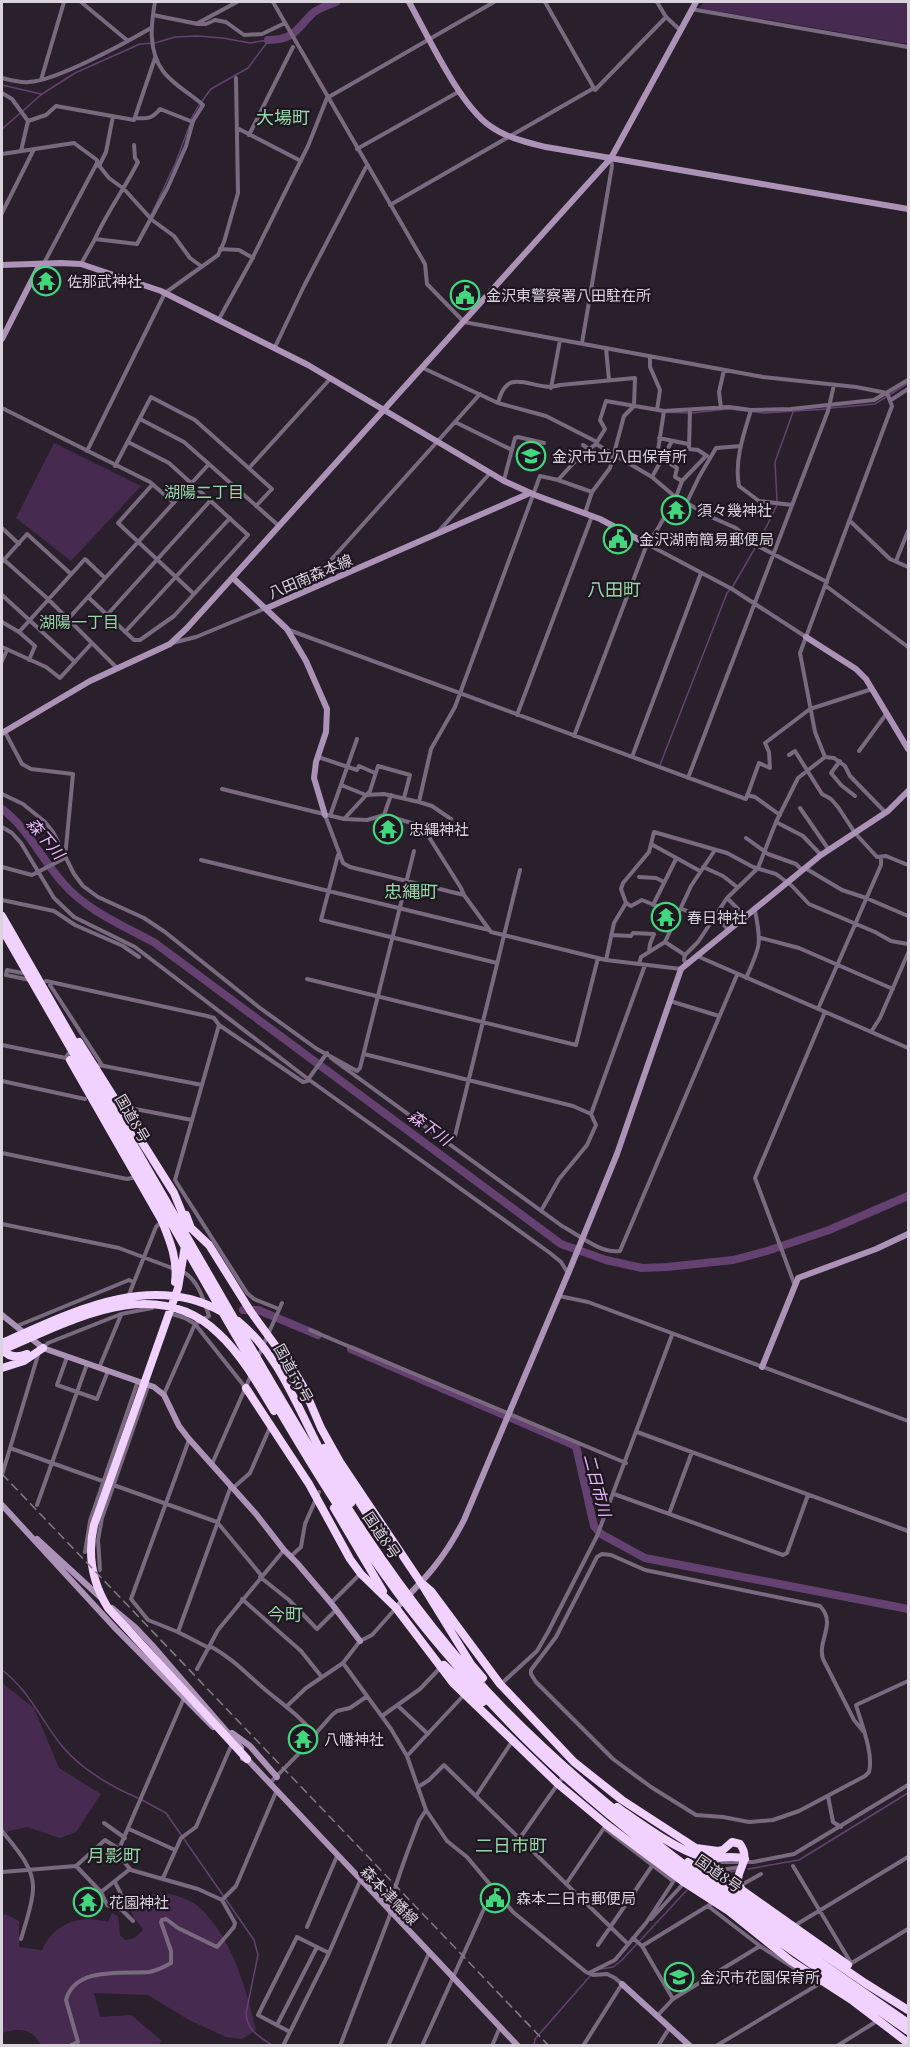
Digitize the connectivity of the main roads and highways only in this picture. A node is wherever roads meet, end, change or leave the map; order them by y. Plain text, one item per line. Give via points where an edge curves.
1 (2, 916) edge
2 (2, 929) edge
3 (37, 979) junction
4 (40, 996) junction
5 (135, 1153) junction
6 (174, 1193) junction
7 (167, 1311) junction
8 (2, 1343) edge
9 (2, 1349) edge
10 (2, 1368) edge
11 (261, 1379) junction
12 (246, 1388) road end
13 (294, 1398) junction
14 (309, 1459) junction
15 (389, 1536) junction
16 (368, 1538) junction
17 (421, 1584) junction
18 (399, 1589) junction
19 (387, 1601) junction
20 (414, 1609) junction
21 (426, 1646) junction
22 (503, 1717) junction
23 (514, 1718) junction
24 (247, 1759) road end
25 (585, 1785) junction
26 (629, 1830) junction
27 (656, 1844) junction
28 (744, 1863) junction
29 (730, 1912) junction
30 (847, 1966) junction
31 (909, 2010) edge
32 (909, 2023) edge
33 (909, 2031) edge
34 (906, 2044) edge

1 - 3 highway, 国道8号
2 - 3 highway, 国道8号
3 - 4 highway, 国道8号
3 - 5 highway, 国道8号
3 - 6 highway via 99,1066
4 - 5 highway, 国道8号
4 - 7 highway via 89,1098 162,1221 176,1264
5 - 11 highway, 国道8号 via 249,1351
6 - 7 highway via 183,1215 185,1244 178,1288
6 - 15 highway via 191,1228 209,1245 303,1386 334,1456
7 - 24 highway via 94,1525 91,1565 97,1589 108,1608
8 - 13 highway, 国道159号 via 116,1299 131,1295 178,1296 216,1309 251,1332 281,1372
9 - 10 highway via 20,1357 43,1348 24,1361
9 - 11 highway via 107,1309 158,1304 208,1324
11 - 14 highway, 国道8号 via 296,1445 302,1446
11 - 16 highway, 国道8号
12 - 19 highway via 318,1495 337,1538 361,1574
13 - 15 highway via 376,1526
13 - 16 highway, 国道159号
14 - 18 highway, 国道8号
14 - 19 highway
15 - 17 highway
16 - 18 highway, 国道8号
17 - 23 highway via 471,1664
17 - 28 highway via 431,1591 500,1684 573,1764 696,1848 723,1850 737,1842 743,1848
18 - 20 highway, 国道8号
19 - 21 highway
20 - 22 highway, 国道8号 via 457,1666
20 - 23 highway, 国道8号
21 - 22 highway
21 - 29 highway via 464,1695 606,1826
22 - 26 highway, 国道8号
23 - 25 highway, 国道8号
25 - 27 highway, 国道8号
25 - 28 highway via 702,1861 739,1857
26 - 29 highway
26 - 33 highway, 国道8号
27 - 30 highway
27 - 32 highway, 国道8号
28 - 30 highway via 738,1875 738,1888
29 - 34 highway
30 - 31 highway

